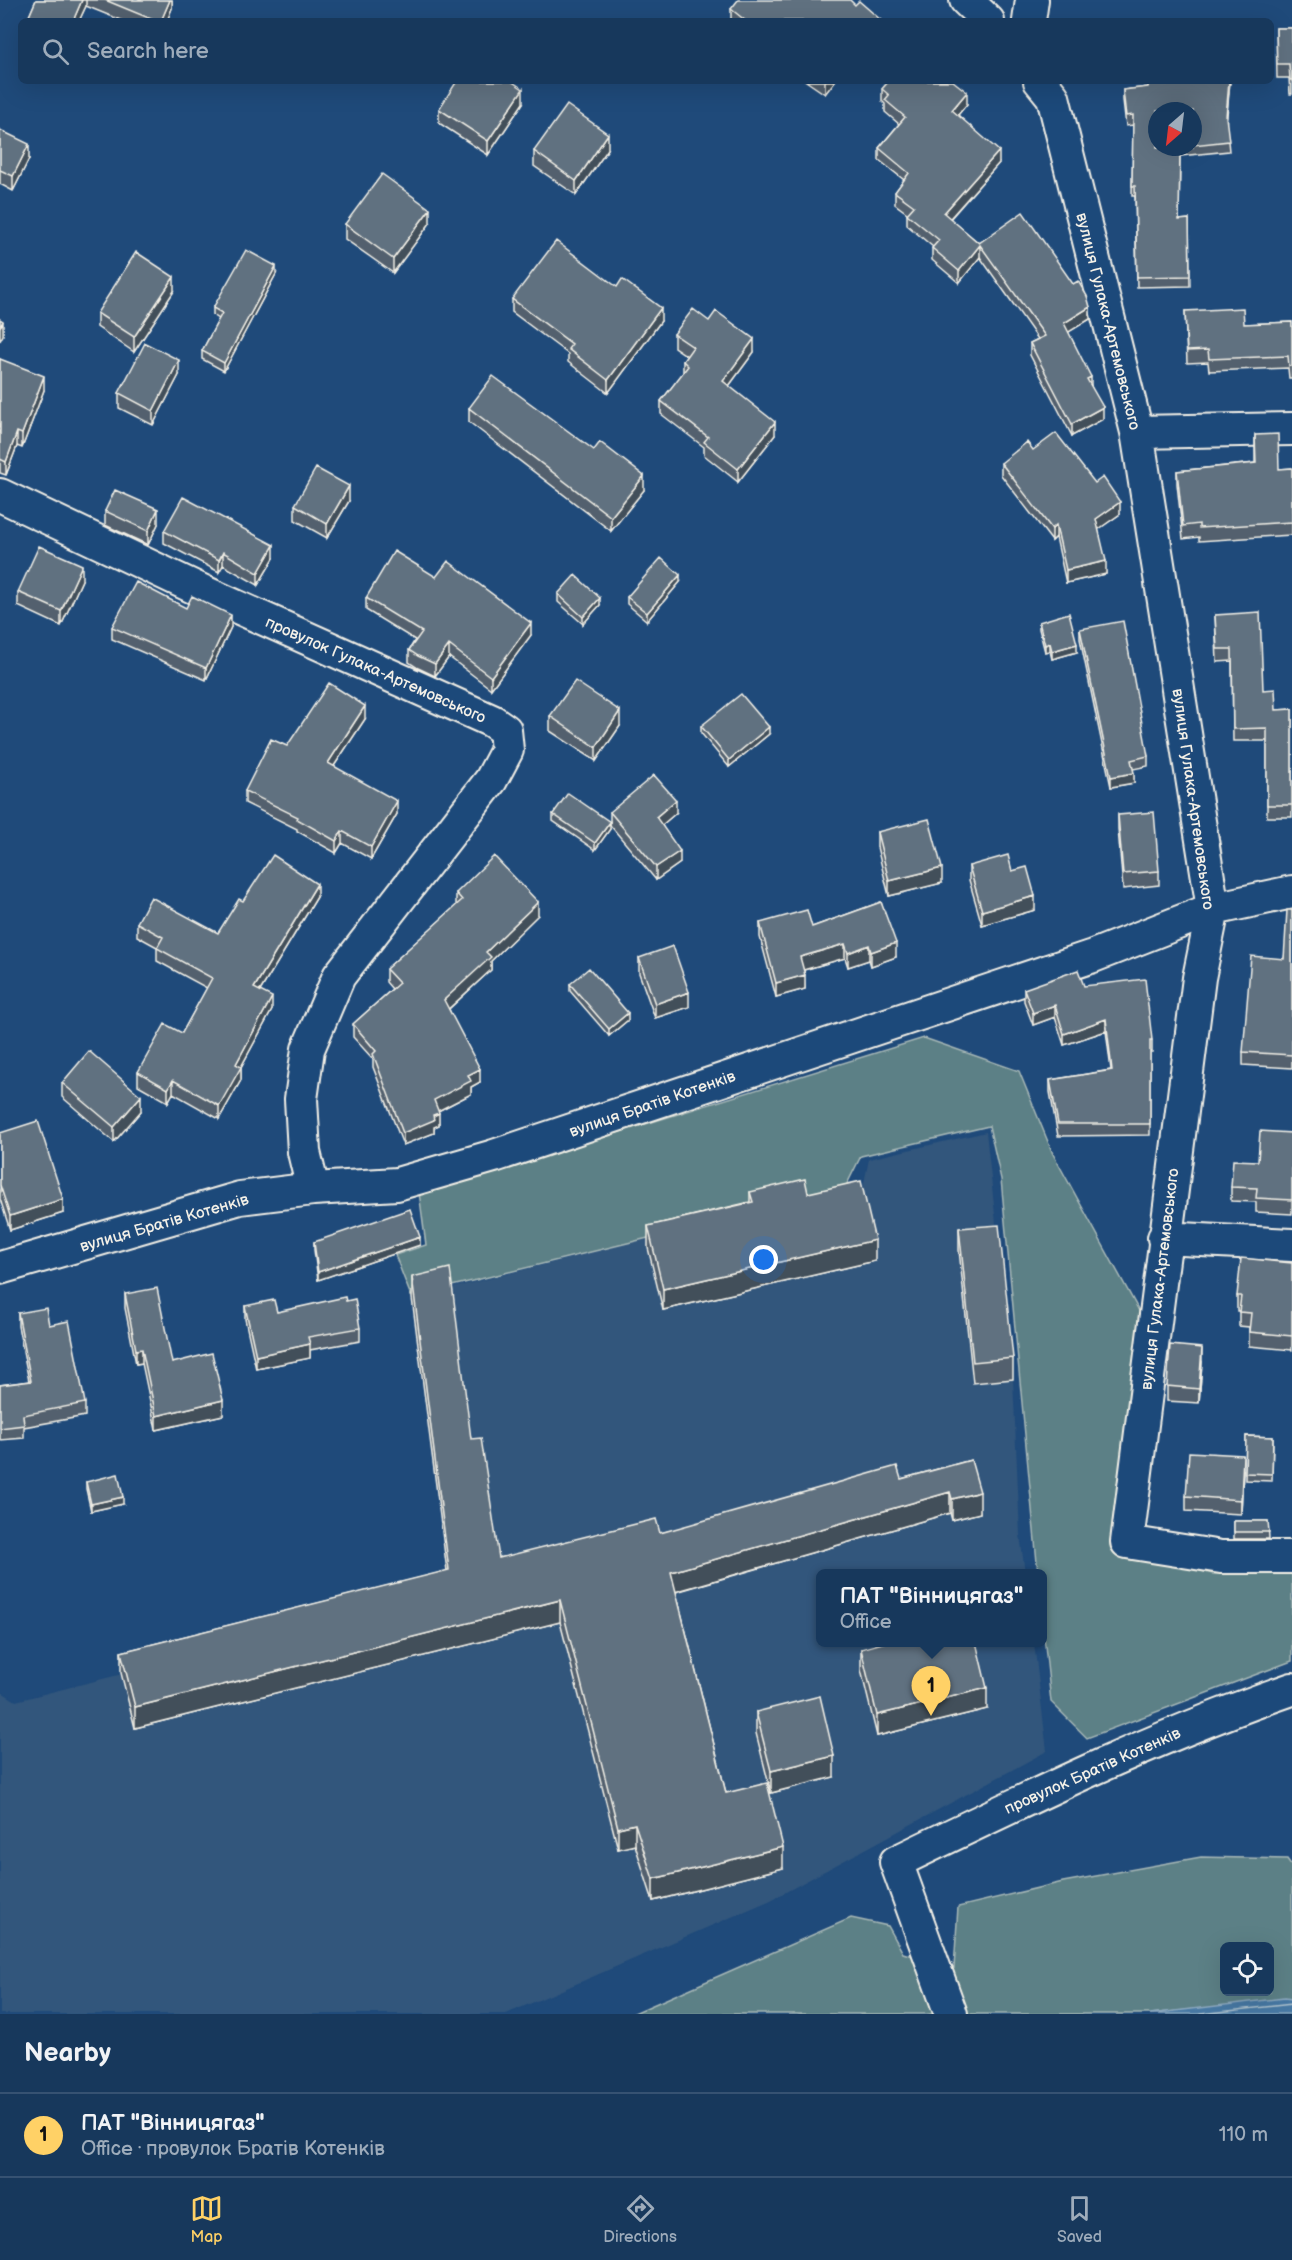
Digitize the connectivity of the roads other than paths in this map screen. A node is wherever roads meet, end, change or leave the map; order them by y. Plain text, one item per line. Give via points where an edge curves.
1 (966, 0) edge
2 (1032, 0) edge
3 (985, 18) edge
4 (1029, 18) edge
5 (1042, 84) edge
6 (1292, 429) edge
7 (1137, 432) junction
8 (0, 495) edge
9 (1292, 892) edge
10 (1213, 909) junction
11 (313, 1189) junction
12 (1164, 1238) junction
13 (1292, 1245) edge
14 (0, 1268) edge
15 (1292, 1557) edge
16 (1292, 1689) edge
17 (951, 2014) edge

1 - 3 street
2 - 4 street
5 - 7 street, вулиця Гулака-Артемовського via 1053,97
6 - 7 street
7 - 10 street, вулиця Гулака-Артемовського
8 - 11 street, провулок Гулака-Артемовського via 505,730 507,750 491,780 339,976 308,1049 301,1099 304,1152
9 - 10 street, вулиця Братів Котенків
10 - 11 street, вулиця Братів Котенків via 1094,956 494,1156 397,1184
10 - 12 street, вулиця Гулака-Артемовського via 1199,978
11 - 14 street, вулиця Братів Котенків via 240,1198
12 - 13 street
12 - 15 street, вулиця Гулака-Артемовського via 1126,1542 1221,1557
16 - 17 street, провулок Братів Котенків via 1210,1717 896,1862

